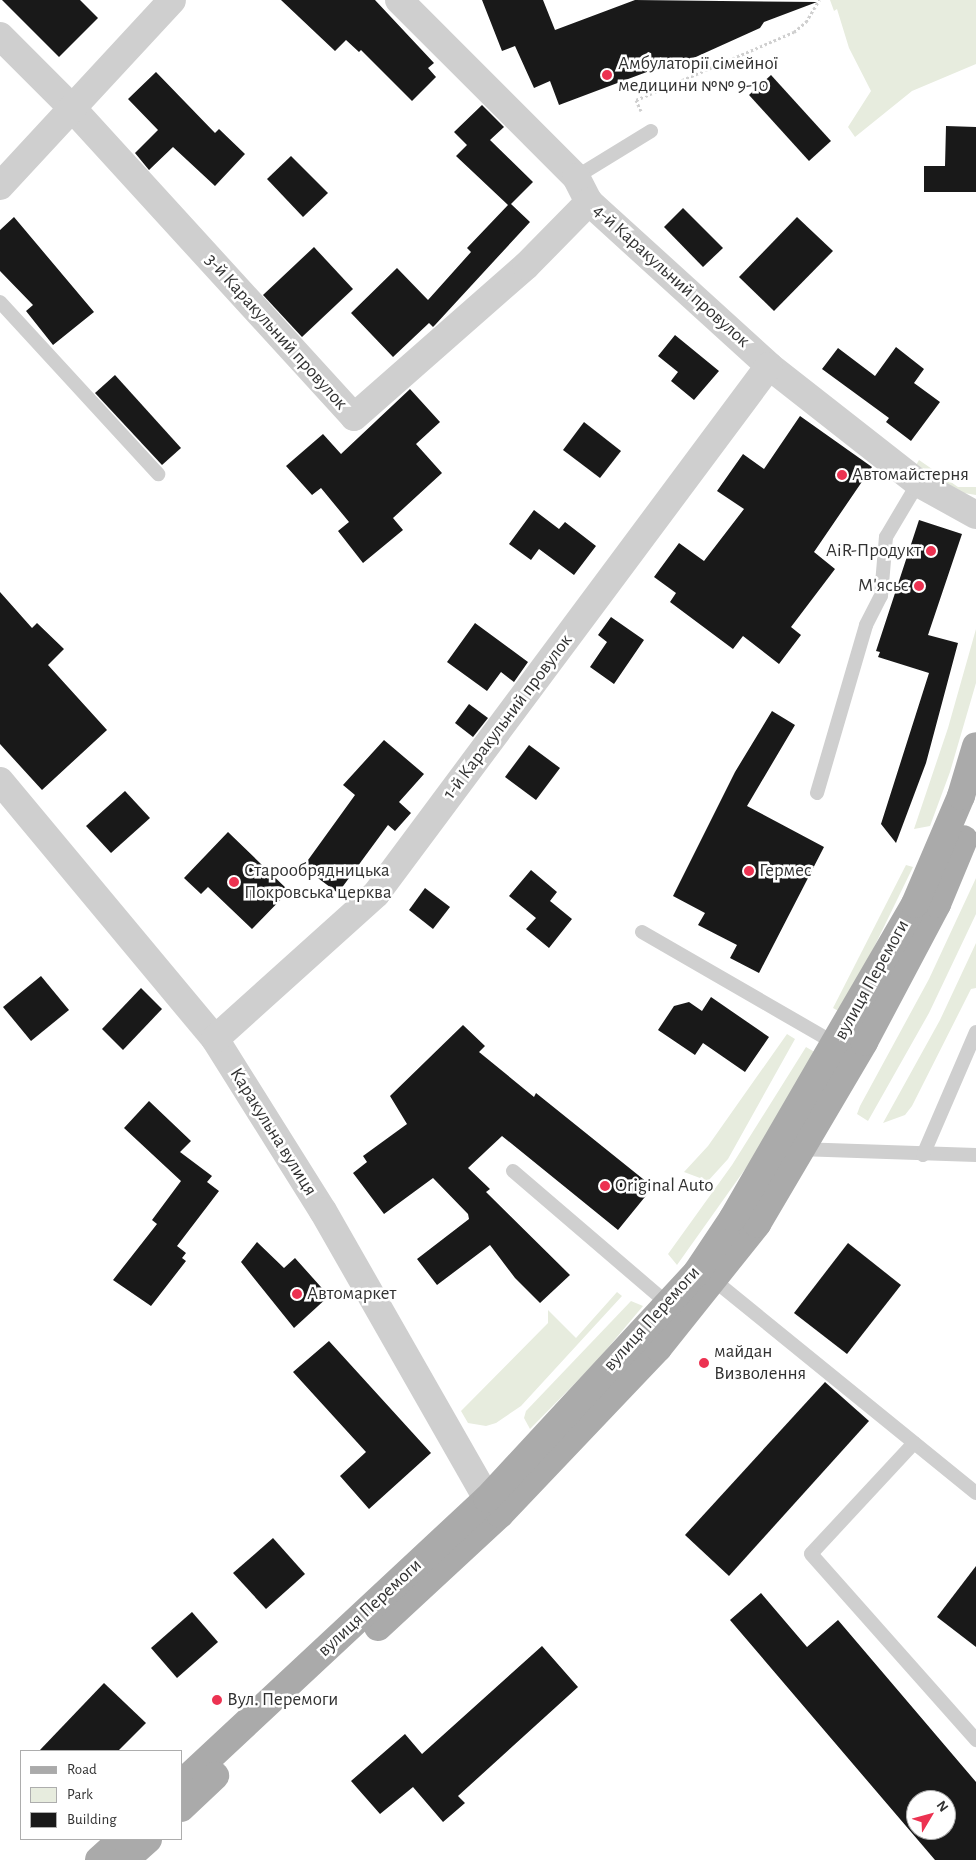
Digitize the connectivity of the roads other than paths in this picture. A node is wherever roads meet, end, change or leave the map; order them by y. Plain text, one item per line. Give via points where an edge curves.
1 (172, 0) edge
2 (398, 0) edge
3 (0, 36) edge
4 (72, 108) junction
5 (651, 131) road end
6 (576, 177) junction
7 (0, 186) edge
8 (589, 202) junction
9 (0, 302) edge
10 (769, 366) junction
11 (158, 474) dead end
12 (918, 483) junction
13 (976, 515) edge
14 (976, 746) edge
15 (0, 781) edge
16 (817, 793) dead end
17 (976, 810) edge
18 (961, 839) edge
19 (642, 932) dead end
20 (976, 1032) edge
21 (215, 1039) junction
22 (836, 1044) junction
23 (791, 1143) junction
24 (923, 1155) junction
25 (976, 1155) edge
26 (513, 1171) dead end
27 (715, 1281) junction
28 (668, 1304) junction
29 (914, 1443) junction
30 (976, 1493) edge
31 (493, 1507) junction
32 (976, 1740) edge
33 (182, 1783) edge
34 (182, 1807) edge
35 (121, 1840) edge
36 (147, 1840) edge
37 (99, 1860) edge
38 (125, 1860) edge

1 - 4 street
2 - 6 street, 4-й Каракульний провулок
3 - 4 street, 3-й Каракульний провулок
4 - 7 street
4 - 8 street, 3-й Каракульний провулок via 354,417 526,266
5 - 6 lane
6 - 8 street, 4-й Каракульний провулок
8 - 10 street, 4-й Каракульний провулок
9 - 11 lane
10 - 12 street, 4-й Каракульний провулок
10 - 21 street, 1-й Каракульний провулок via 376,894
12 - 13 street, 4-й Каракульний провулок
12 - 16 lane via 886,537 881,596 866,624
14 - 18 main road, вулиця Перемоги
15 - 21 street, Каракульна вулиця
17 - 18 main road
18 - 22 main road, вулиця Перемоги via 915,904
18 - 23 main road, вулиця Перемоги via 937,904 864,1042
19 - 22 lane
20 - 24 lane
21 - 31 street, Каракульна вулиця via 322,1211
22 - 23 main road, вулиця Перемоги
23 - 24 lane
23 - 27 main road, вулиця Перемоги via 757,1224
23 - 28 main road, вулиця Перемоги via 733,1218 697,1272
24 - 25 lane
26 - 28 lane
27 - 29 lane
27 - 31 main road, вулиця Перемоги via 672,1332
28 - 31 main road, вулиця Перемоги
29 - 30 lane
29 - 32 lane via 811,1554
31 - 33 main road, вулиця Перемоги
31 - 34 main road, вулиця Перемоги
35 - 37 main road
36 - 38 main road

